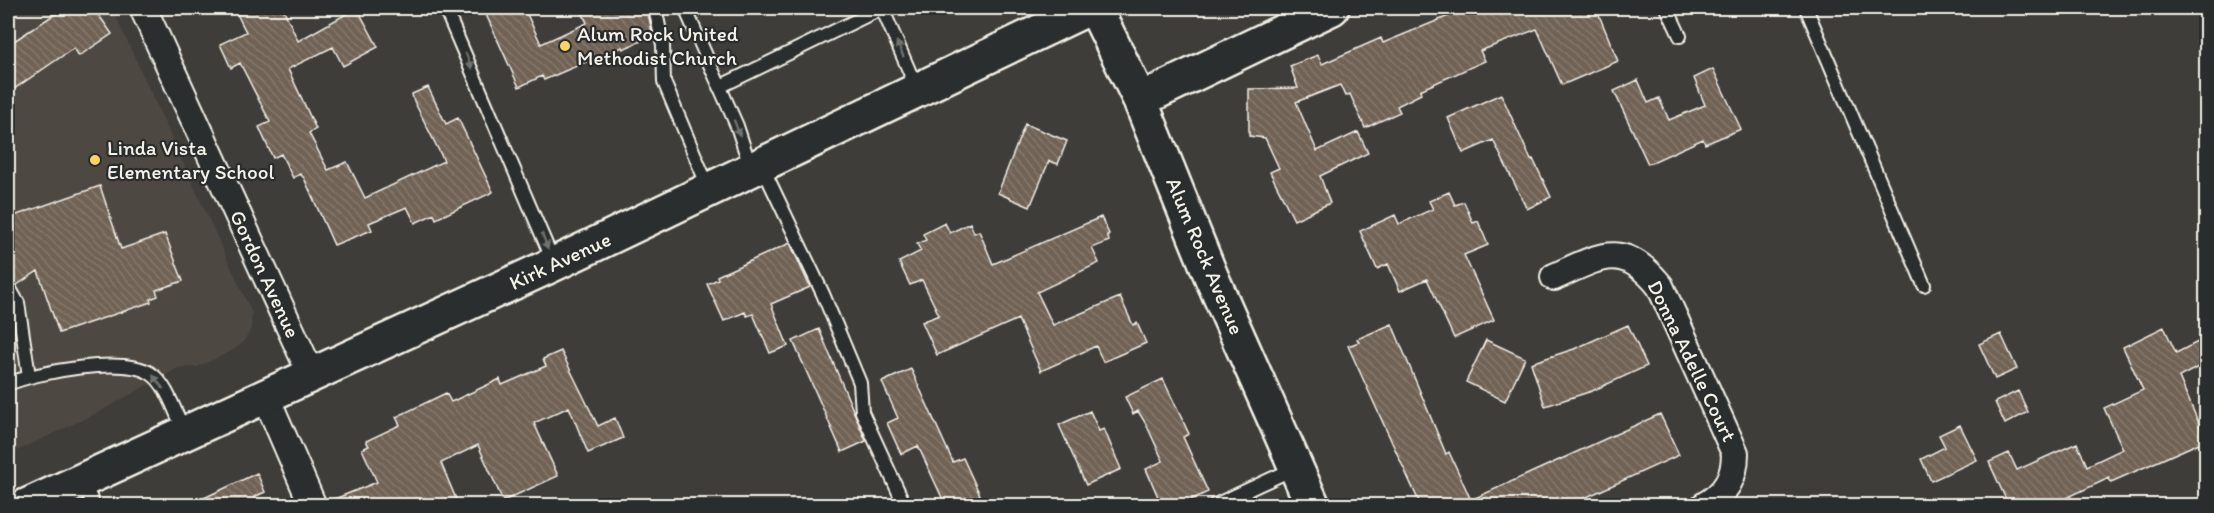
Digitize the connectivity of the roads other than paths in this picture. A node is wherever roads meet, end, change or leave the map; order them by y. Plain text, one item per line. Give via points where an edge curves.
1 (144, 8) edge
2 (446, 8) edge
3 (655, 8) edge
4 (685, 8) edge
5 (882, 8) edge
6 (1089, 8) edge
7 (1095, 8) edge
8 (1332, 8) edge
9 (1667, 8) edge
10 (1806, 8) edge
11 (1680, 36) dead end
12 (719, 87) junction
13 (917, 90) junction
14 (1140, 100) junction
15 (757, 167) junction
16 (710, 190) junction
17 (555, 264) junction
18 (1554, 277) dead end
19 (1924, 285) dead end
20 (10, 289) dead end
21 (29, 376) junction
22 (312, 376) junction
23 (8, 384) edge
24 (266, 397) junction
25 (185, 434) junction
26 (1296, 467) junction
27 (88, 493) edge
28 (26, 506) edge
29 (313, 506) edge
30 (905, 506) edge
31 (1213, 506) edge
32 (1313, 506) edge
33 (1704, 506) edge

1 - 22 street, Gordon Avenue
2 -> 17 lane
3 - 16 lane via 663,45 664,82
4 - 12 lane
5 - 12 lane
13 -> 5 lane
6 - 13 street, Kirk Avenue
7 - 14 street, Alum Rock Avenue
8 - 14 street
9 - 11 lane
10 - 19 lane
12 -> 15 lane
13 - 15 street, Kirk Avenue
14 - 26 street, Alum Rock Avenue
15 - 16 street, Kirk Avenue
15 - 30 lane via 823,294 860,383 862,411
16 - 17 street, Kirk Avenue
17 - 22 street, Kirk Avenue
18 - 33 street, Donna Adelle Court via 1597,257 1613,255 1632,259 1660,286 1735,453 1735,469 1729,484 1719,497
20 - 21 lane via 18,303
21 - 23 lane
25 -> 21 lane via 158,380 149,372 88,366
22 - 24 street, Kirk Avenue
24 - 25 street, Kirk Avenue
24 - 29 street
25 - 27 street, Kirk Avenue
26 - 31 lane
26 - 32 street, Alum Rock Avenue
27 - 28 street, Kirk Avenue

